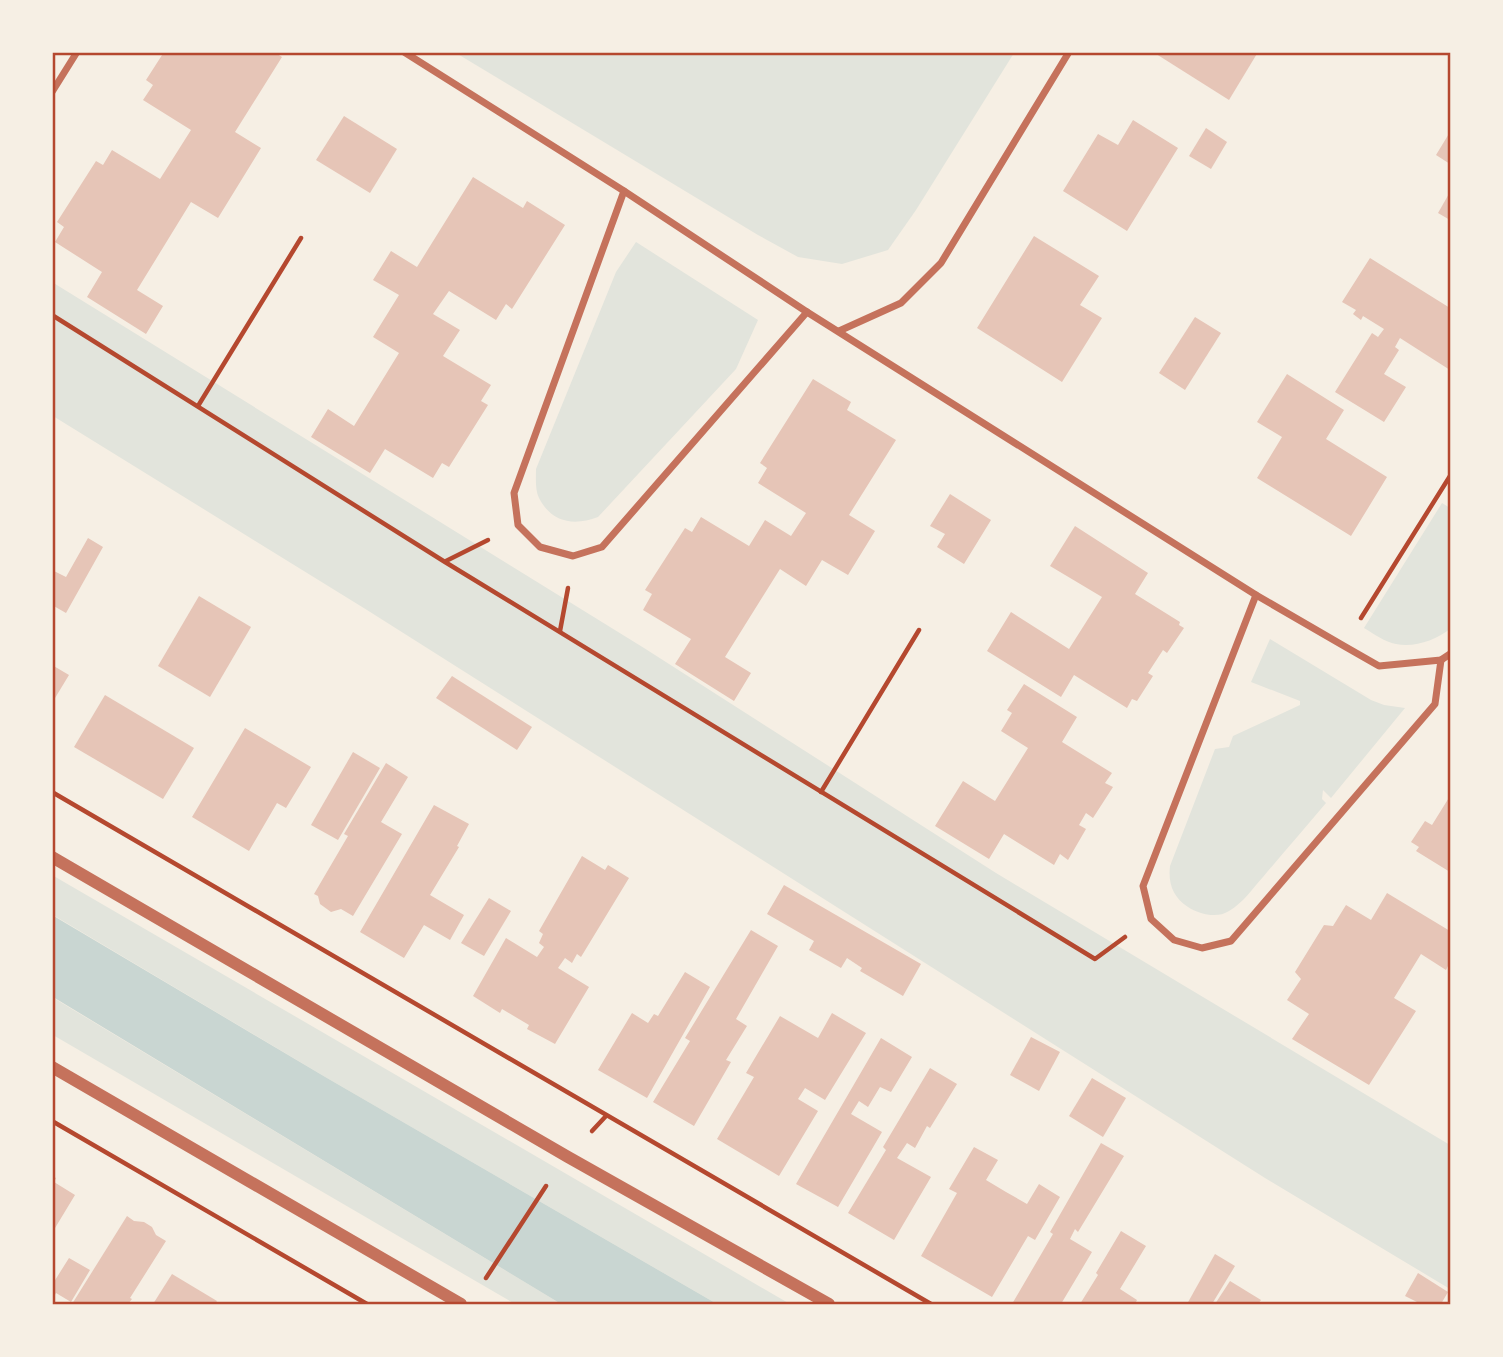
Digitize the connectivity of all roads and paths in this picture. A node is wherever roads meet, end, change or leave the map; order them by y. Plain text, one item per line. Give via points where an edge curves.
1 (77, 52) edge
2 (404, 52) edge
3 (1069, 52) edge
4 (52, 92) edge
5 (624, 191) junction
6 (301, 238) dead end
7 (807, 312) junction
8 (52, 315) edge
9 (839, 331) junction
10 (198, 406) junction
11 (1451, 476) edge
12 (518, 525) junction
13 (573, 556) junction
14 (445, 562) junction
15 (1256, 595) junction
16 (919, 630) dead end
17 (560, 631) junction
18 (1344, 646) junction
19 (1451, 654) edge
20 (1441, 660) junction
21 (52, 792) edge
22 (821, 792) junction
23 (52, 857) edge
24 (1151, 919) junction
25 (52, 1067) edge
26 (52, 1121) edge
27 (542, 1191) dead end
28 (492, 1268) dead end
29 (367, 1304) edge
30 (461, 1304) edge
31 (829, 1304) edge
32 (931, 1304) edge

1 - 4 street
2 - 5 street
3 - 9 street via 941,262 901,303
5 - 7 street
5 - 12 street via 514,493
6 - 10 path
7 - 9 street
7 - 13 street via 603,547
8 - 10 path
9 - 15 street
10 - 14 path
11 - 18 path
12 - 13 street via 540,547
12 - 14 path
13 - 17 path
14 - 17 path
15 - 18 street
15 - 24 street via 1143,886
16 - 22 path
17 - 22 path
18 - 20 street via 1379,666
19 - 20 street
20 - 24 street via 1435,704 1231,941 1202,948 1174,940
21 - 32 path
22 - 24 path via 1095,959
23 - 31 street
25 - 30 street
26 - 29 path
27 - 28 path

